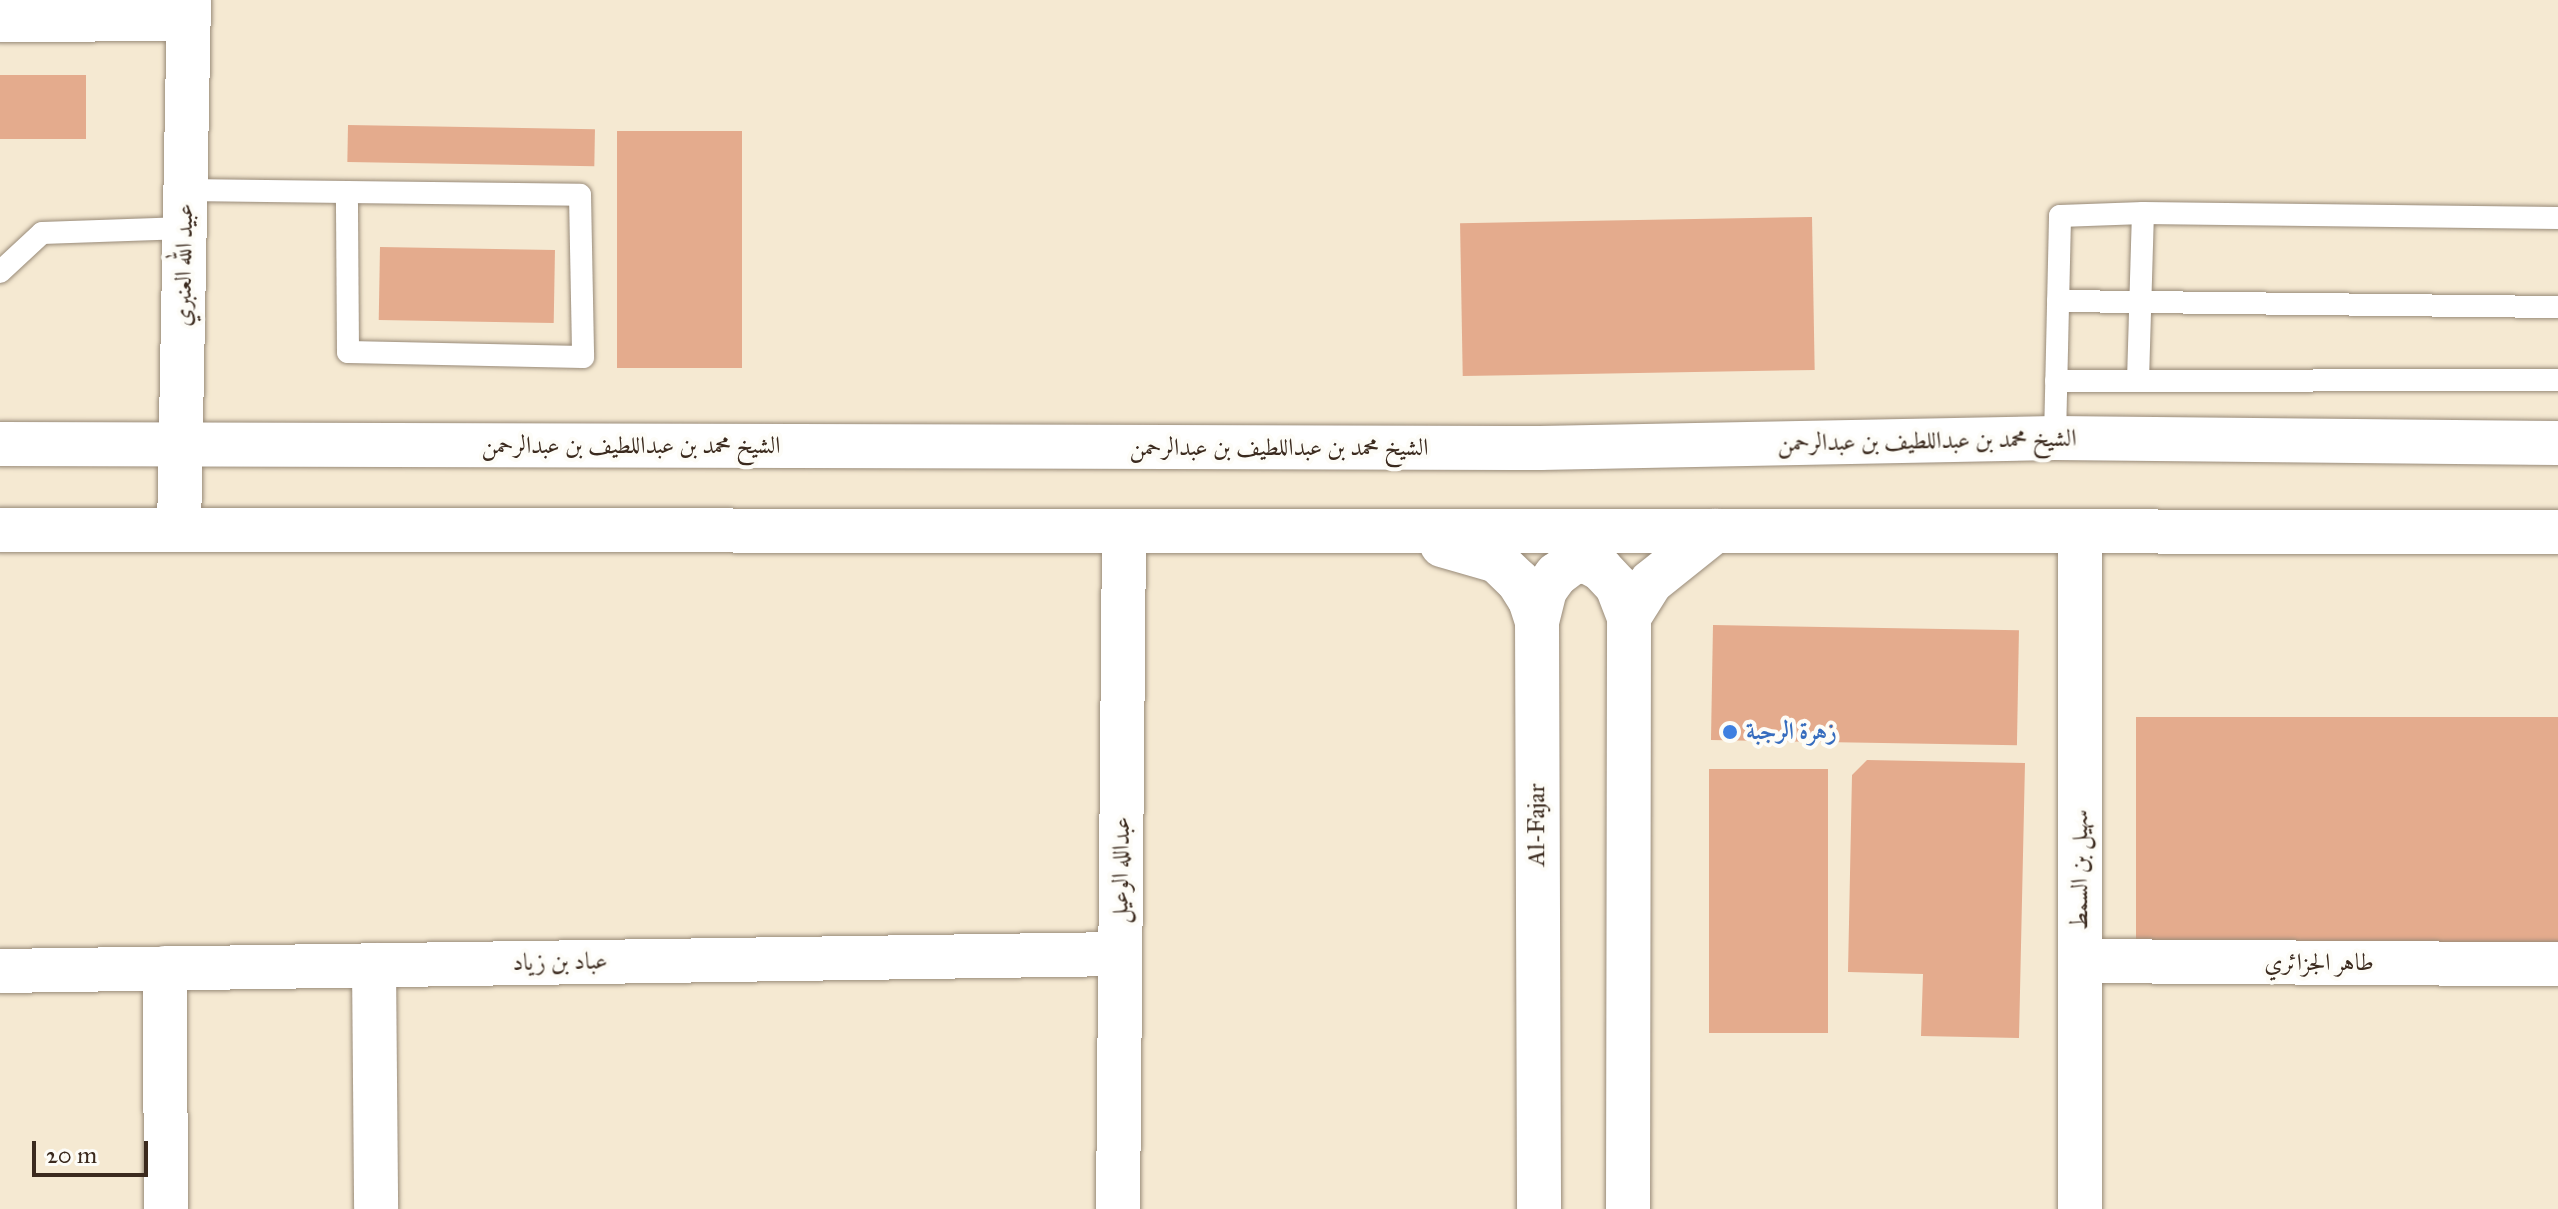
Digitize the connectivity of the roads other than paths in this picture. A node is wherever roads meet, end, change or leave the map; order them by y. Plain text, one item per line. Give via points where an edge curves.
1 (188, 9) edge
2 (0, 20) edge
3 (347, 192) junction
4 (185, 209) junction
5 (2143, 213) junction
6 (2558, 218) edge
7 (0, 272) edge
8 (2058, 301) junction
9 (2142, 302) junction
10 (2558, 307) edge
11 (2138, 380) junction
12 (2558, 380) edge
13 (2056, 381) junction
14 (2055, 438) junction
15 (2558, 443) edge
16 (0, 444) edge
17 (181, 445) junction
18 (0, 530) edge
19 (179, 530) junction
20 (1124, 531) junction
21 (1394, 531) junction
22 (1715, 531) junction
23 (2080, 532) junction
24 (2558, 532) edge
25 (1629, 617) junction
26 (1537, 622) junction
27 (1120, 954) junction
28 (2080, 961) junction
29 (2558, 964) edge
30 (374, 965) junction
31 (165, 968) junction
32 (0, 971) edge
33 (166, 1209) edge
34 (376, 1209) edge
35 (1118, 1209) edge
36 (1539, 1209) edge
37 (1628, 1209) edge
38 (2080, 1209) edge

1 - 2 street
1 - 4 street, عبيد الله العنبري
3 - 3 lane via 580,195 583,357 348,352
3 - 4 lane
4 - 7 lane via 42,233
4 - 17 street, عبيد الله العنبري
5 - 6 lane
5 - 8 lane via 2060,216
5 - 9 lane
8 - 9 lane
8 - 13 lane
9 - 10 lane
9 - 11 lane
11 - 12 lane
11 - 13 lane
13 - 14 lane
14 - 15 street, الشيخ محمد بن عبداللطيف بن عبدالرحمن
14 - 17 street, الشيخ محمد بن عبداللطيف بن عبدالرحمن via 1540,448
16 - 17 street, الشيخ محمد بن عبداللطيف بن عبدالرحمن
17 - 19 street, عبيد الله العنبري
18 - 19 street
19 - 20 street
20 - 21 street
20 - 27 street, عبدالله الوعيل
21 - 22 street
21 - 26 street, Al-Fajar via 1497,561 1518,581
22 - 23 street
22 - 25 street via 1651,582
23 - 24 street
23 - 28 street, سهيل بن السمط
25 - 26 street via 1617,586 1586,561 1572,563 1556,575 1545,590
25 - 37 street
26 - 36 street, Al-Fajar
27 - 30 street, عباد بن زياد
27 - 35 street, عبدالله الوعيل
28 - 29 street, طاهر الجزائري
28 - 38 street, سهيل بن السمط
30 - 31 street, عباد بن زياد
30 - 34 street
31 - 32 street, عباد بن زياد
31 - 33 street

